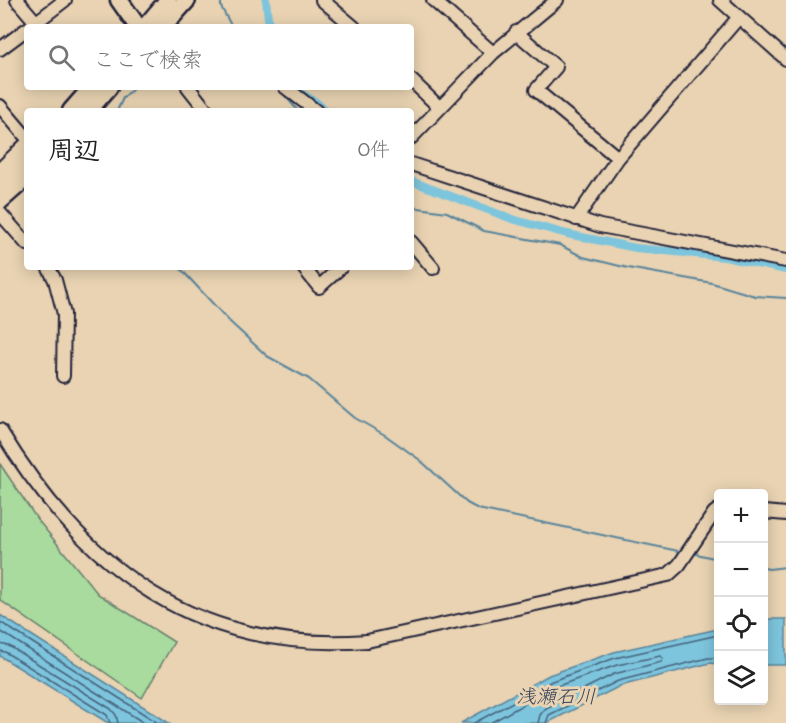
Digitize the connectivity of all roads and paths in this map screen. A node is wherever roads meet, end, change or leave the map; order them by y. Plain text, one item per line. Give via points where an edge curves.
1 (17, 0) edge
2 (65, 0) edge
3 (120, 0) edge
4 (168, 0) edge
5 (187, 0) edge
6 (322, 0) edge
7 (433, 0) edge
8 (557, 0) edge
9 (720, 0) edge
10 (739, 17) junction
11 (32, 24) edge
12 (35, 24) edge
13 (136, 24) edge
14 (148, 24) edge
15 (166, 24) edge
16 (350, 24) edge
17 (24, 32) edge
18 (516, 32) junction
19 (0, 49) edge
20 (493, 53) junction
21 (786, 59) edge
22 (414, 83) edge
23 (89, 90) edge
24 (106, 90) edge
25 (190, 90) edge
26 (289, 90) edge
27 (0, 106) edge
28 (73, 108) edge
29 (91, 108) edge
30 (205, 108) edge
31 (312, 108) edge
32 (440, 108) junction
33 (24, 134) edge
34 (414, 135) edge
35 (24, 145) edge
36 (618, 158) junction
37 (24, 162) edge
38 (414, 165) edge
39 (0, 169) edge
40 (24, 181) edge
41 (0, 183) edge
42 (1, 212) edge
43 (576, 219) junction
44 (24, 240) edge
45 (414, 245) edge
46 (786, 261) edge
47 (433, 267) dead end
48 (50, 270) edge
49 (305, 270) edge
50 (338, 270) edge
51 (63, 376) dead end
52 (0, 430) edge
53 (768, 512) edge
54 (714, 513) edge
55 (786, 514) edge

1 - 11 street
2 - 12 street
3 - 13 highway
4 - 14 highway
5 - 15 highway
6 - 16 street
7 - 20 street
8 - 18 street
9 - 10 street
10 - 21 street
10 - 36 street
17 - 19 street
18 - 20 street
18 - 36 street via 556,67 536,90
20 - 32 street
22 - 32 street
23 - 28 highway
24 - 29 highway
25 - 30 street
26 - 31 street
27 - 33 street
32 - 34 street
35 - 39 street
36 - 43 street
37 - 41 highway
38 - 43 street
40 - 42 highway
42 - 44 street
43 - 46 street
45 - 47 street
48 - 51 street via 64,314
49 - 50 street via 319,287
52 - 54 street via 28,475 62,517 129,579 209,621 288,641 367,641 668,575 680,565
53 - 55 street

